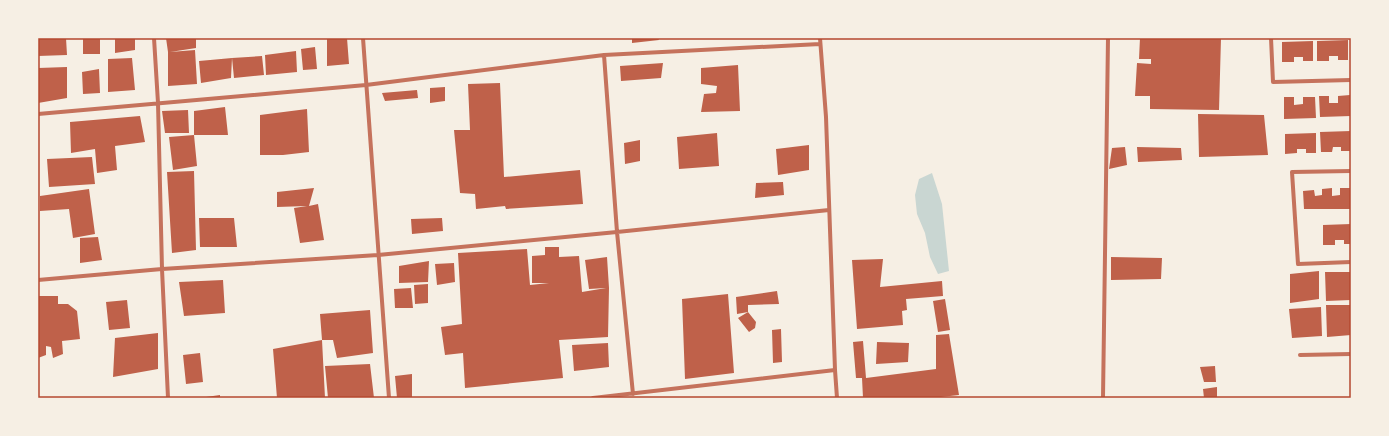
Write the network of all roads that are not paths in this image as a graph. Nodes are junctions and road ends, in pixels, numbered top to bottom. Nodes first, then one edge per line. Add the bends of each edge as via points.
1 (154, 38) edge
2 (363, 38) edge
3 (820, 38) edge
4 (1108, 38) edge
5 (1271, 38) edge
6 (820, 44) junction
7 (604, 55) junction
8 (1351, 80) edge
9 (366, 85) junction
10 (158, 102) junction
11 (38, 114) edge
12 (1351, 171) edge
13 (829, 210) junction
14 (617, 232) junction
15 (378, 255) junction
16 (1351, 262) edge
17 (162, 269) junction
18 (38, 280) edge
19 (1351, 354) edge
20 (1300, 355) dead end
21 (835, 370) junction
22 (632, 394) junction
23 (168, 398) edge
24 (388, 398) edge
25 (593, 398) edge
26 (837, 398) edge
27 (1103, 398) edge

1 - 10 street
2 - 9 street
3 - 6 street
4 - 27 street
5 - 8 street via 1273,82
6 - 7 street
6 - 13 street via 826,117
7 - 9 street
7 - 14 street
9 - 10 street
9 - 15 street
10 - 11 street
10 - 17 street
12 - 16 street via 1292,172 1298,264
13 - 14 street
13 - 21 street
14 - 15 street
14 - 22 street
15 - 17 street
15 - 24 street
17 - 18 street
17 - 23 street
19 - 20 street
21 - 22 street
21 - 26 street
22 - 25 street

